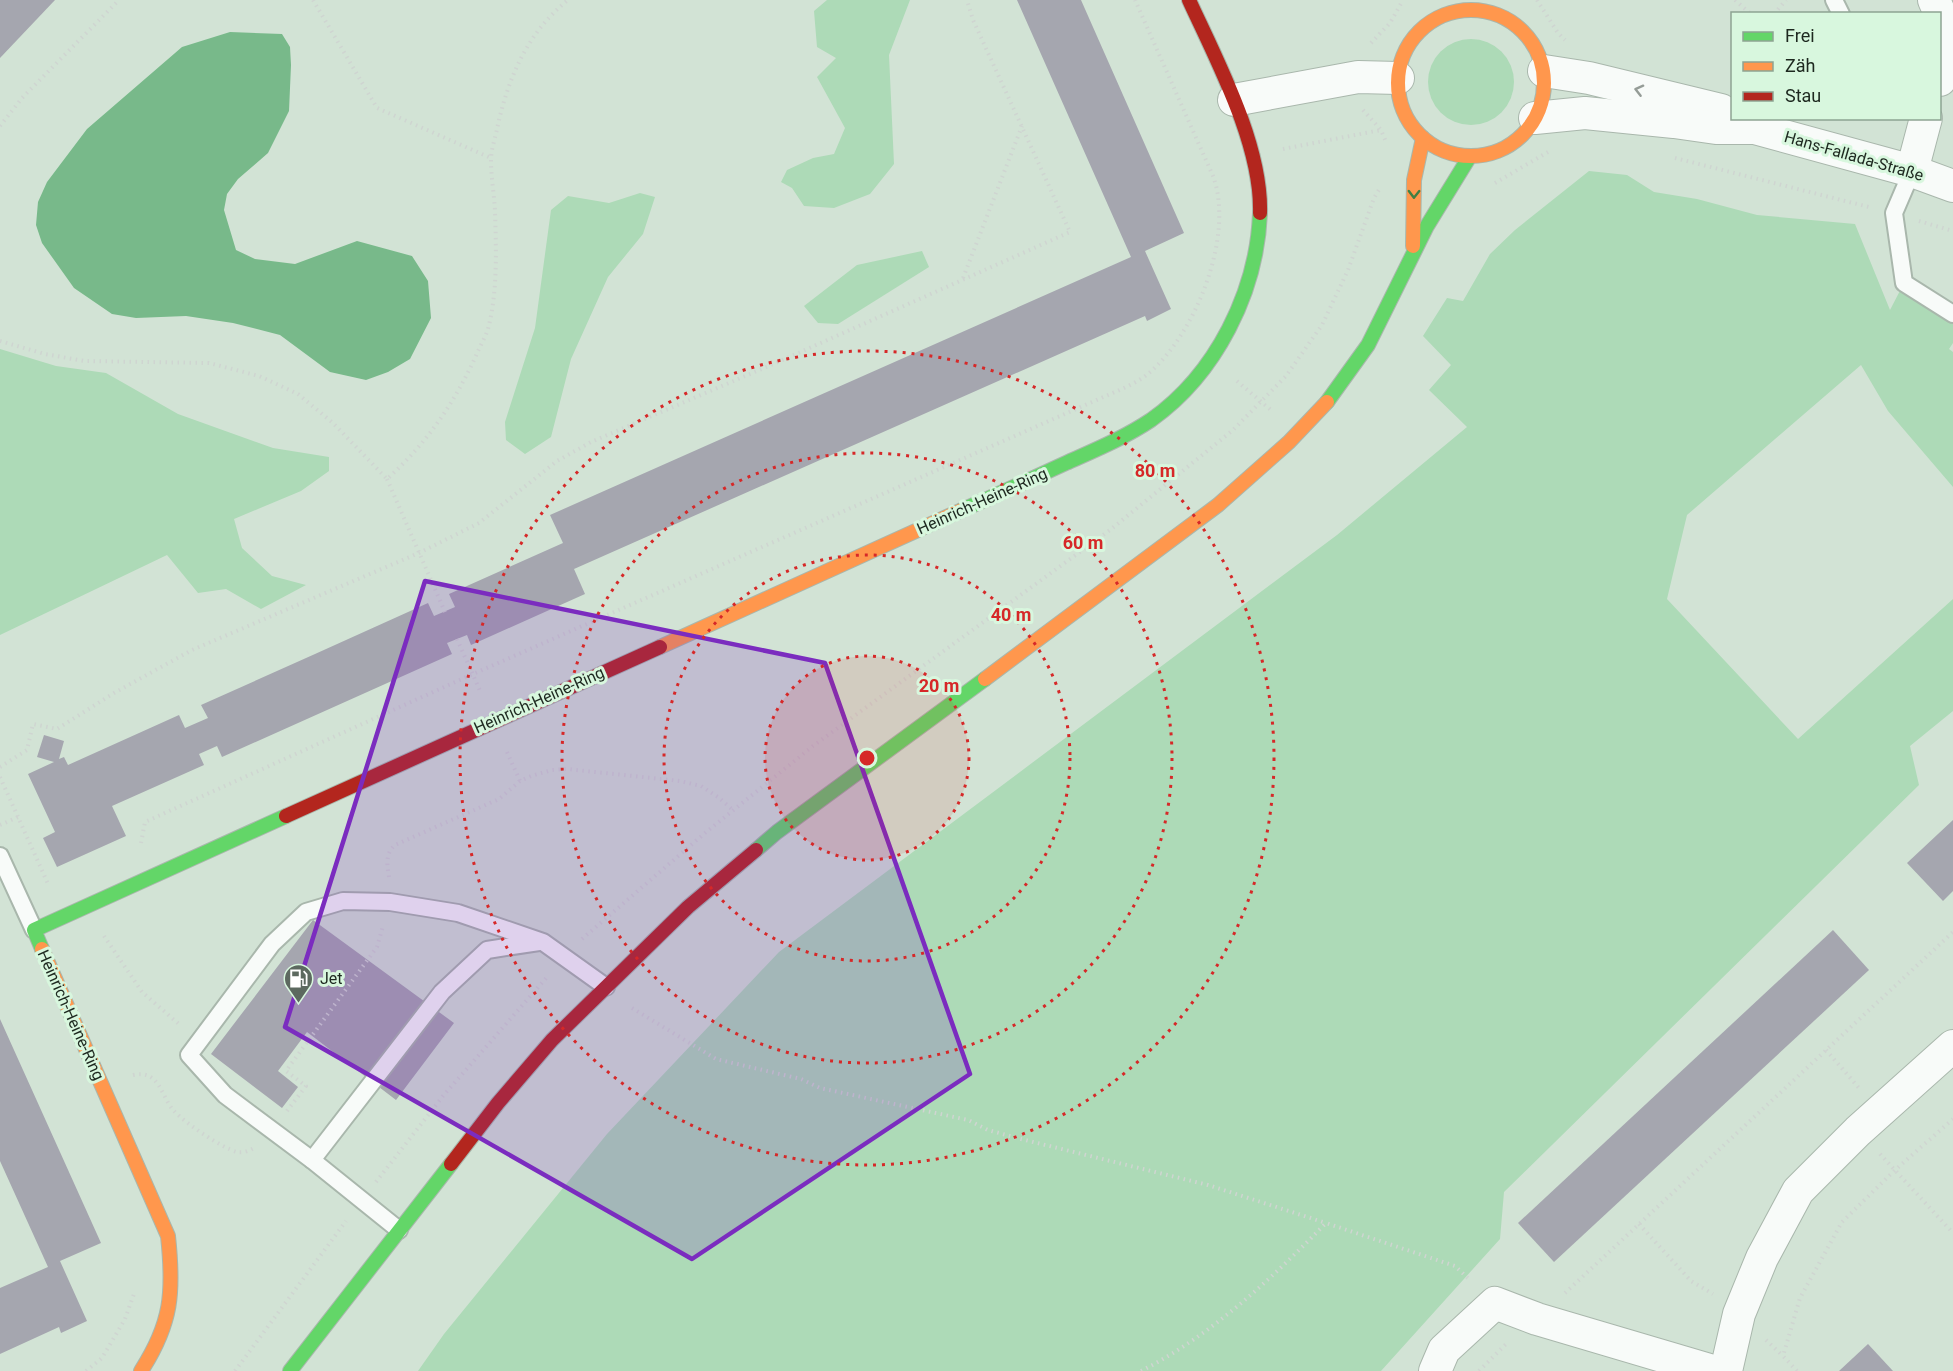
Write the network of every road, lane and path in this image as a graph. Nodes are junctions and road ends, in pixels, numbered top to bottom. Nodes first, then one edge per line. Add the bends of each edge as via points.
1 (119, 0) edge
2 (313, 0) edge
3 (568, 0) edge
4 (967, 0) edge
5 (1135, 0) edge
6 (1189, 0) edge
7 (1496, 0) edge
8 (1537, 0) edge
9 (1735, 0) edge
10 (1786, 0) edge
11 (1430, 9) dead end
12 (1749, 12) edge
13 (1776, 12) edge
14 (1498, 14) junction
15 (1941, 16) edge
16 (1426, 25) junction
17 (1570, 45) dead end
18 (1953, 49) edge
19 (1953, 59) edge
20 (1544, 71) junction
21 (1398, 78) junction
22 (1941, 78) edge
23 (1233, 100) junction
24 (1731, 116) edge
25 (1535, 118) junction
26 (1925, 120) edge
27 (1741, 121) edge
28 (0, 126) edge
29 (1022, 126) junction
30 (1381, 130) dead end
31 (1423, 138) junction
32 (1470, 156) junction
33 (1252, 157) junction
34 (491, 158) junction
35 (1673, 158) dead end
36 (1912, 171) junction
37 (1213, 176) junction
38 (1953, 186) edge
39 (1894, 213) junction
40 (1953, 231) edge
41 (1413, 251) junction
42 (963, 279) junction
43 (1953, 314) edge
44 (0, 341) edge
45 (387, 479) junction
46 (419, 553) junction
47 (445, 612) dead end
48 (458, 639) dead end
49 (473, 674) junction
50 (493, 721) junction
51 (0, 767) edge
52 (0, 777) edge
53 (18, 817) junction
54 (0, 825) edge
55 (138, 847) dead end
56 (0, 856) edge
57 (22, 903) junction
58 (80, 908) junction
59 (34, 930) junction
60 (1953, 932) edge
61 (543, 942) junction
62 (606, 987) junction
63 (631, 1008) dead end
64 (199, 1042) junction
65 (1953, 1046) edge
66 (102, 1087) junction
67 (1953, 1119) edge
68 (272, 1130) junction
69 (1858, 1131) junction
70 (312, 1160) junction
71 (1895, 1170) junction
72 (1326, 1223) junction
73 (399, 1230) junction
74 (1953, 1233) edge
75 (137, 1288) dead end
76 (1495, 1303) junction
77 (1537, 1319) junction
78 (86, 1371) edge
79 (141, 1371) edge
80 (290, 1371) edge
81 (1141, 1371) edge
82 (1436, 1371) edge
83 (1479, 1371) edge
84 (1713, 1371) edge
85 (1726, 1371) edge
86 (1797, 1371) edge

1 - 28 path via 22,98
2 - 34 path via 377,108
3 - 34 path via 526,46 504,99
4 - 29 path
5 - 37 path
6 - 23 main road, Heinrich-Heine-Ring
7 - 14 main road
8 - 17 path
9 - 12 path
10 - 13 path
11 - 16 main road
14 - 16 main road via 1473,9 1448,13
14 - 20 main road via 1529,36
15 - 18 street
16 - 21 main road via 1402,57
19 - 22 street
24 -> 20 street, Hans-Fallada-Straße via 1609,83
20 - 25 main road via 1543,96
21 - 23 street via 1358,76
21 - 31 main road via 1404,111
23 - 33 main road, Heinrich-Heine-Ring
25 - 27 street, Hans-Fallada-Straße via 1585,113 1716,128
25 - 32 main road via 1524,134 1508,146
26 - 36 street
27 - 36 street, Hans-Fallada-Straße
29 - 42 path
29 - 42 path via 1070,231
30 - 33 path
31 - 32 main road via 1453,154
31 -> 41 main road via 1414,180
32 - 41 main road
33 - 37 path
33 - 50 main road, Heinrich-Heine-Ring via 1260,192 1260,230 1245,293 1211,359 1154,418 1120,439
34 - 45 path via 495,261 488,330 454,399 434,429
35 - 39 path
36 - 38 street, Hans-Fallada-Straße
36 - 39 lane
37 - 49 path via 1220,212 1210,270 1179,336 1148,374
39 - 40 path
39 - 43 lane via 1904,283
41 - 62 main road via 1367,346 1328,401 1272,459 1193,525 777,832 687,907
42 - 46 path via 591,442 557,461 479,523
44 - 45 path via 84,361 209,363 260,376 298,394 333,423
45 - 46 path
46 - 47 path
46 - 51 path via 192,650 57,729 33,724 27,750
48 - 49 path
49 - 50 path
49 - 55 path via 145,822
50 - 58 main road, Heinrich-Heine-Ring
52 - 53 path
53 - 54 path
53 - 57 path via 51,890
56 - 57 lane
57 - 59 lane
58 - 59 main road, Heinrich-Heine-Ring
58 - 64 path via 99,928 142,992
59 - 66 main road, Heinrich-Heine-Ring
60 - 77 path
61 - 62 lane
61 - 64 lane via 458,913 390,902 343,901 306,912 272,944
61 - 70 lane via 487,950 479,957 442,992
62 - 73 main road via 552,1040 498,1103
63 - 72 path via 716,1059 801,1078 820,1088 968,1120 988,1130 1208,1185
64 - 68 lane via 189,1055 225,1095
65 - 69 street
66 - 68 path via 136,1074 148,1075 158,1082 174,1111 221,1146 239,1153 257,1146
66 - 79 main road, Heinrich-Heine-Ring via 168,1236 173,1273 170,1311 156,1350
67 - 71 path
68 - 70 lane
69 - 71 path
69 - 85 street via 1798,1191 1762,1258 1739,1314
70 - 73 lane
71 - 74 path
71 - 86 path via 1842,1222 1800,1298 1783,1356
72 - 76 path via 1455,1266
72 - 81 path via 1213,1326
73 - 80 main road
75 - 78 path via 125,1319 102,1358
76 - 77 street
76 - 82 street via 1444,1350
77 - 83 path
77 - 84 street

